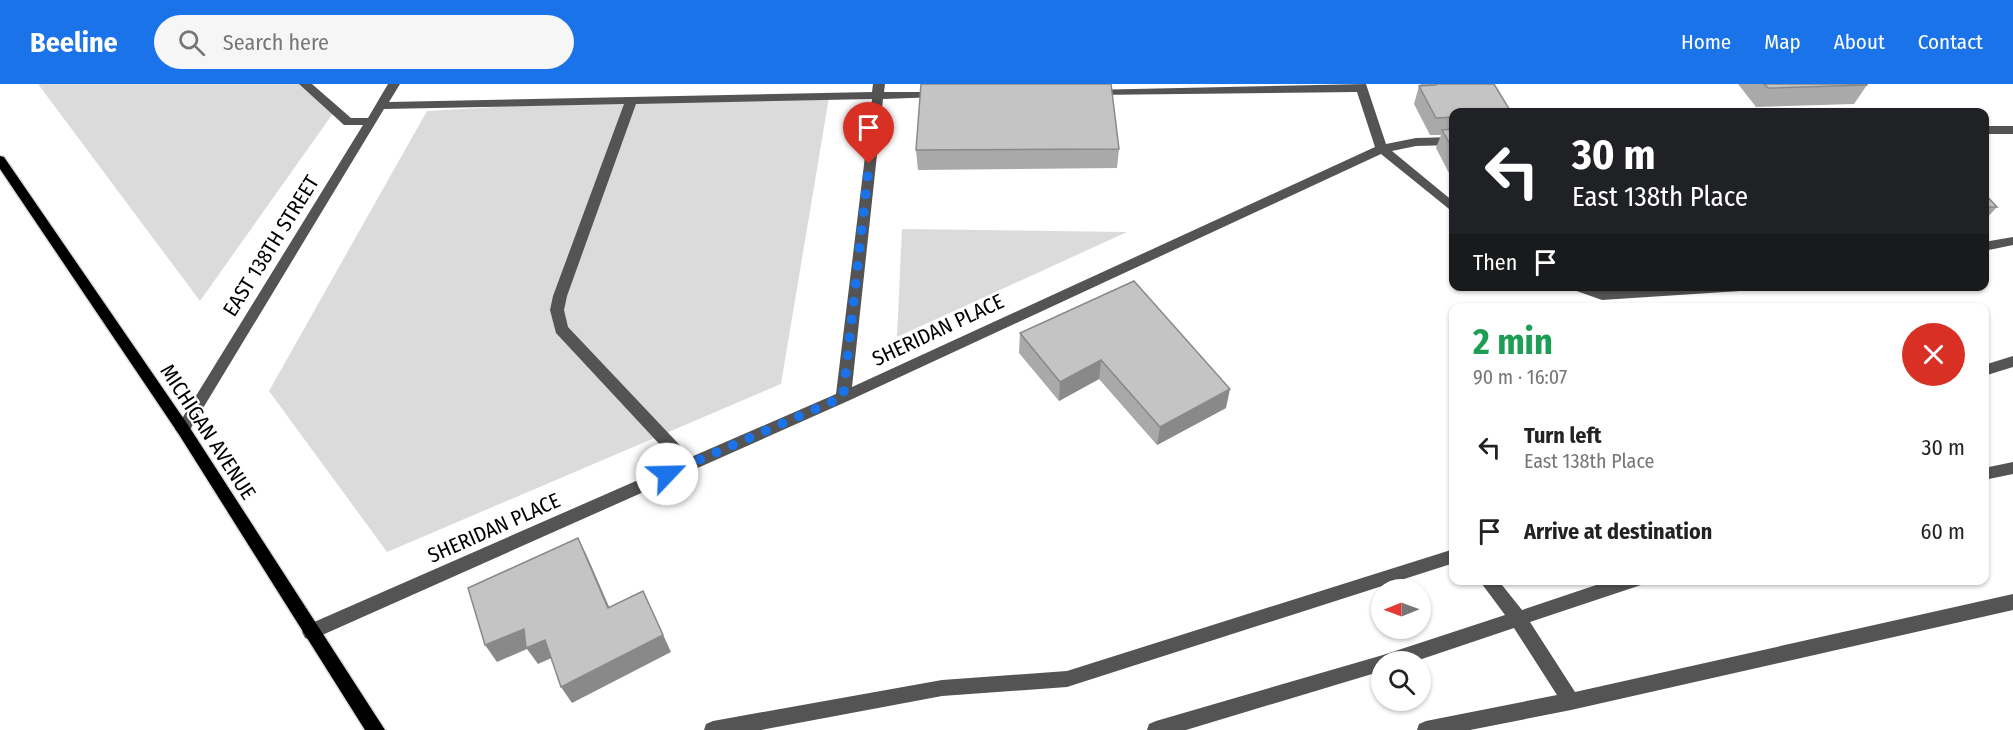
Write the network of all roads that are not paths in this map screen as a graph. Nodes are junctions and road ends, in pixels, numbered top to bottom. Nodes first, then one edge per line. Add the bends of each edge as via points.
1 (304, 84) edge
2 (394, 84) edge
3 (1361, 86) edge
4 (878, 89) edge
5 (1083, 92) edge
6 (954, 94) edge
7 (632, 99) junction
8 (381, 106) junction
9 (372, 121) junction
10 (1989, 130) edge
11 (2013, 130) edge
12 (1449, 141) edge
13 (1382, 149) junction
14 (0, 160) edge
15 (1449, 205) edge
16 (2013, 241) edge
17 (1989, 246) edge
18 (1590, 291) edge
19 (1663, 291) edge
20 (2013, 361) edge
21 (1989, 369) edge
22 (843, 397) junction
23 (183, 429) junction
24 (688, 465) junction
25 (2013, 468) edge
26 (1989, 473) edge
27 (1449, 558) edge
28 (1491, 585) edge
29 (1620, 585) edge
30 (2013, 602) edge
31 (1518, 618) junction
32 (311, 632) junction
33 (1420, 651) edge
34 (1371, 666) edge
35 (1571, 701) junction
36 (376, 730) edge
37 (713, 730) edge
38 (1156, 730) edge
39 (1426, 730) edge

1 - 9 street via 348,122
2 - 8 street, EAST 138TH STREET
3 - 5 street
3 - 13 street
4 - 6 street
4 - 7 street
4 - 22 street
7 - 8 street
7 - 24 street via 560,296 557,319 561,329
8 - 9 street, EAST 138TH STREET
9 - 23 street, EAST 138TH STREET
10 - 11 street
12 - 13 street, SHERIDAN PLACE
13 - 15 street
13 - 22 street, SHERIDAN PLACE
14 - 23 main road, MICHIGAN AVENUE
16 - 17 street
18 - 19 street via 1602,295
20 - 21 street
22 - 24 street, SHERIDAN PLACE
23 - 32 main road, MICHIGAN AVENUE
24 - 32 street, SHERIDAN PLACE
25 - 26 street
27 - 37 street via 1067,679 942,688
28 - 31 street
29 - 31 street
30 - 35 street
31 - 33 street
31 - 35 street
32 - 36 main road, MICHIGAN AVENUE
34 - 38 street
35 - 39 street

